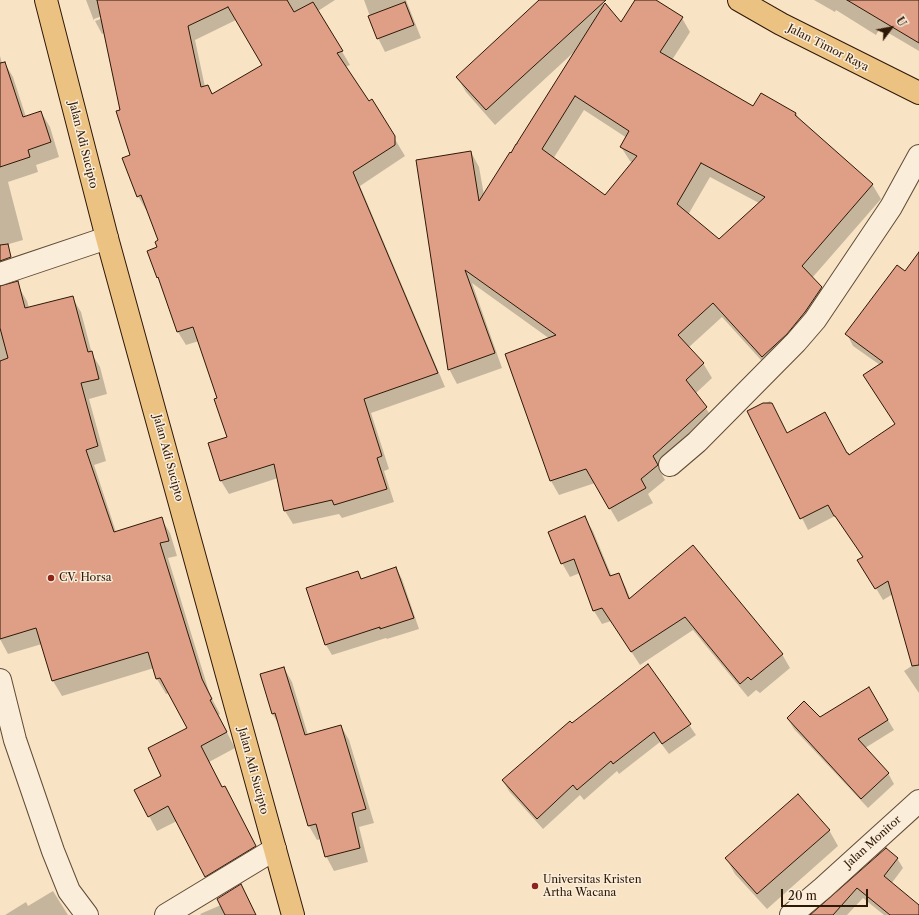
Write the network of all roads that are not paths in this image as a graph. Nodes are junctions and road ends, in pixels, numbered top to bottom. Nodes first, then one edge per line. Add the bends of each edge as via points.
1 (46, 0) edge
2 (739, 0) edge
3 (919, 93) edge
4 (919, 156) edge
5 (107, 238) junction
6 (0, 274) edge
7 (670, 465) dead end
8 (0, 680) edge
9 (7, 742) edge
10 (919, 801) edge
11 (275, 849) junction
12 (87, 915) edge
13 (166, 915) edge
14 (293, 915) edge
15 (791, 915) edge

1 - 5 main road, Jalan Adi Sucipto
2 - 3 main road, Jalan Timor Raya via 781,24
4 - 7 street via 892,207 815,320 697,442
5 - 6 street
5 - 11 main road, Jalan Adi Sucipto
8 - 9 street
9 - 12 street via 69,892
10 - 15 street, Jalan Monitor
11 - 13 street
11 - 14 main road, Jalan Adi Sucipto

